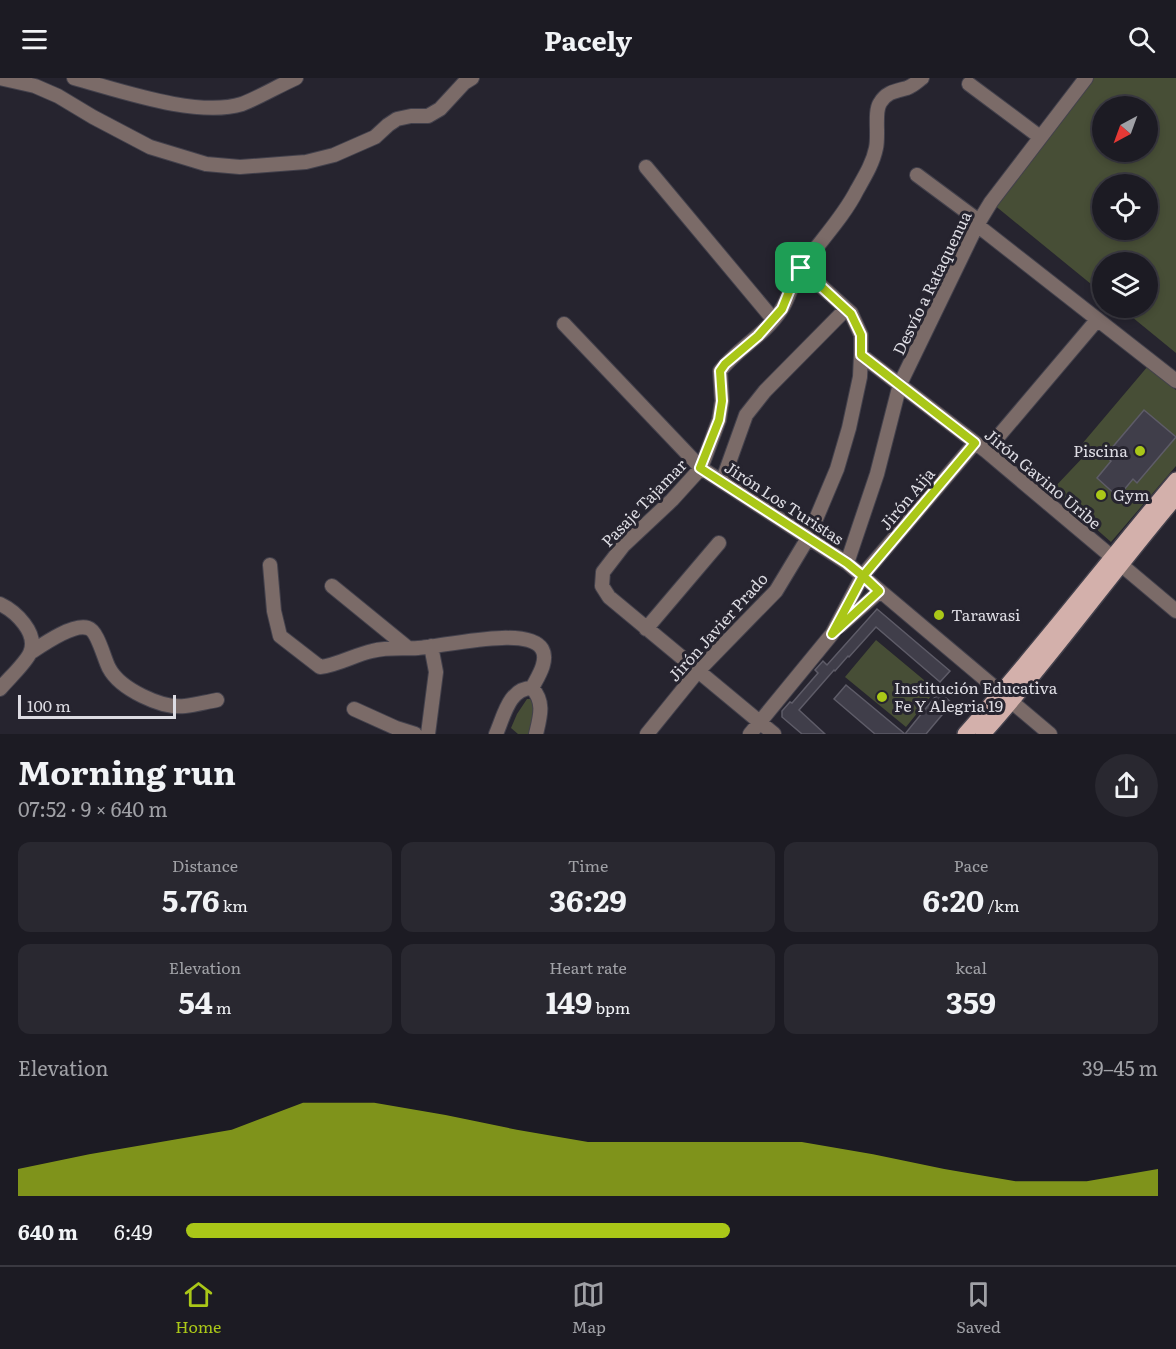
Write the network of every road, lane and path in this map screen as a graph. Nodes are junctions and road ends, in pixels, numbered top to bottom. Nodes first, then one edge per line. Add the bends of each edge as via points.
1 (0, 78) edge
2 (74, 78) edge
3 (296, 78) edge
4 (472, 78) edge
5 (922, 78) edge
6 (1082, 80) edge
7 (893, 84) edge
8 (969, 84) dead end
9 (1040, 137) junction
10 (646, 167) dead end
11 (917, 175) dead end
12 (978, 223) junction
13 (801, 268) junction
14 (846, 309) junction
15 (773, 319) junction
16 (1097, 320) junction
17 (564, 324) dead end
18 (861, 355) junction
19 (1176, 381) edge
20 (900, 384) junction
21 (981, 447) junction
22 (700, 468) junction
23 (1176, 480) edge
24 (722, 482) junction
25 (1176, 497) edge
26 (808, 538) junction
27 (719, 543) dead end
28 (1115, 561) junction
29 (847, 563) junction
30 (270, 565) dead end
31 (863, 576) junction
32 (332, 586) dead end
33 (879, 591) junction
34 (0, 604) edge
35 (1176, 611) edge
36 (646, 629) junction
37 (832, 634) junction
38 (431, 646) junction
39 (408, 648) junction
40 (30, 653) junction
41 (698, 671) junction
42 (0, 689) edge
43 (536, 691) junction
44 (1006, 698) junction
45 (217, 700) dead end
46 (354, 710) dead end
47 (759, 722) junction
48 (498, 733) edge
49 (415, 734) edge
50 (428, 734) edge
51 (536, 734) edge
52 (646, 734) edge
53 (750, 734) edge
54 (774, 734) edge
55 (965, 734) edge
56 (983, 734) edge
57 (1050, 734) edge

1 - 4 street via 58,96 150,147 206,164 240,167 306,162 334,155 375,137 398,119 428,116
2 - 3 street via 209,108 241,104
5 - 7 street, Pasaje Tajamar via 910,87
6 - 9 street, Desvío a Rataquenua
7 - 13 street, Pasaje Tajamar via 876,114 876,150 870,166 852,200
8 - 9 street
9 - 12 street, Desvío a Rataquenua
10 - 15 street
11 - 12 street
12 - 16 street
12 - 20 street, Desvío a Rataquenua
13 - 14 street
13 - 15 street, Pasaje Tajamar via 782,309
14 - 18 street via 861,335
14 - 24 street via 746,415
15 - 22 street, Pasaje Tajamar via 720,371 719,420
16 - 19 street
16 - 21 street, Jirón Aija
17 - 22 street, Jirón Los Turistas
18 - 20 street, Jirón Gavino Uribe
18 - 26 street, Jirón Javier Prado via 849,428 837,469
20 - 21 street, Jirón Gavino Uribe
20 - 29 street, Desvío a Rataquenua via 877,474
21 - 28 street, Jirón Gavino Uribe
21 - 31 street, Jirón Aija
22 - 24 street, Jirón Los Turistas
22 - 36 street, Pasaje Tajamar via 623,546 603,572 603,586 609,597
23 - 28 main road
24 - 26 street, Jirón Los Turistas
25 - 28 main road
26 - 29 street, Jirón Los Turistas
26 - 41 street, Jirón Javier Prado via 776,591
27 - 36 street
28 - 35 street, Jirón Gavino Uribe
28 - 44 main road
29 - 31 street, Jirón Los Turistas
30 - 39 street via 280,636 320,667 391,647
31 - 33 street, Jirón Los Turistas
31 - 37 street, Jirón Aija
32 - 39 street
33 - 37 street
33 - 44 street, Jirón Los Turistas
34 - 40 street via 26,625
36 - 41 street
37 - 47 street
38 - 39 street
38 - 43 street via 501,637 534,643 544,654
38 - 50 street via 436,672
40 - 42 street
40 - 45 street via 73,630 88,628 94,632 114,676 136,692 173,706
41 - 47 street
41 - 52 street, Jirón Javier Prado
43 - 48 street via 524,688 516,693
43 - 51 street via 541,714
44 - 55 main road
44 - 56 main road
44 - 57 street, Jirón Los Turistas
46 - 49 street
47 - 53 street
47 - 54 street

